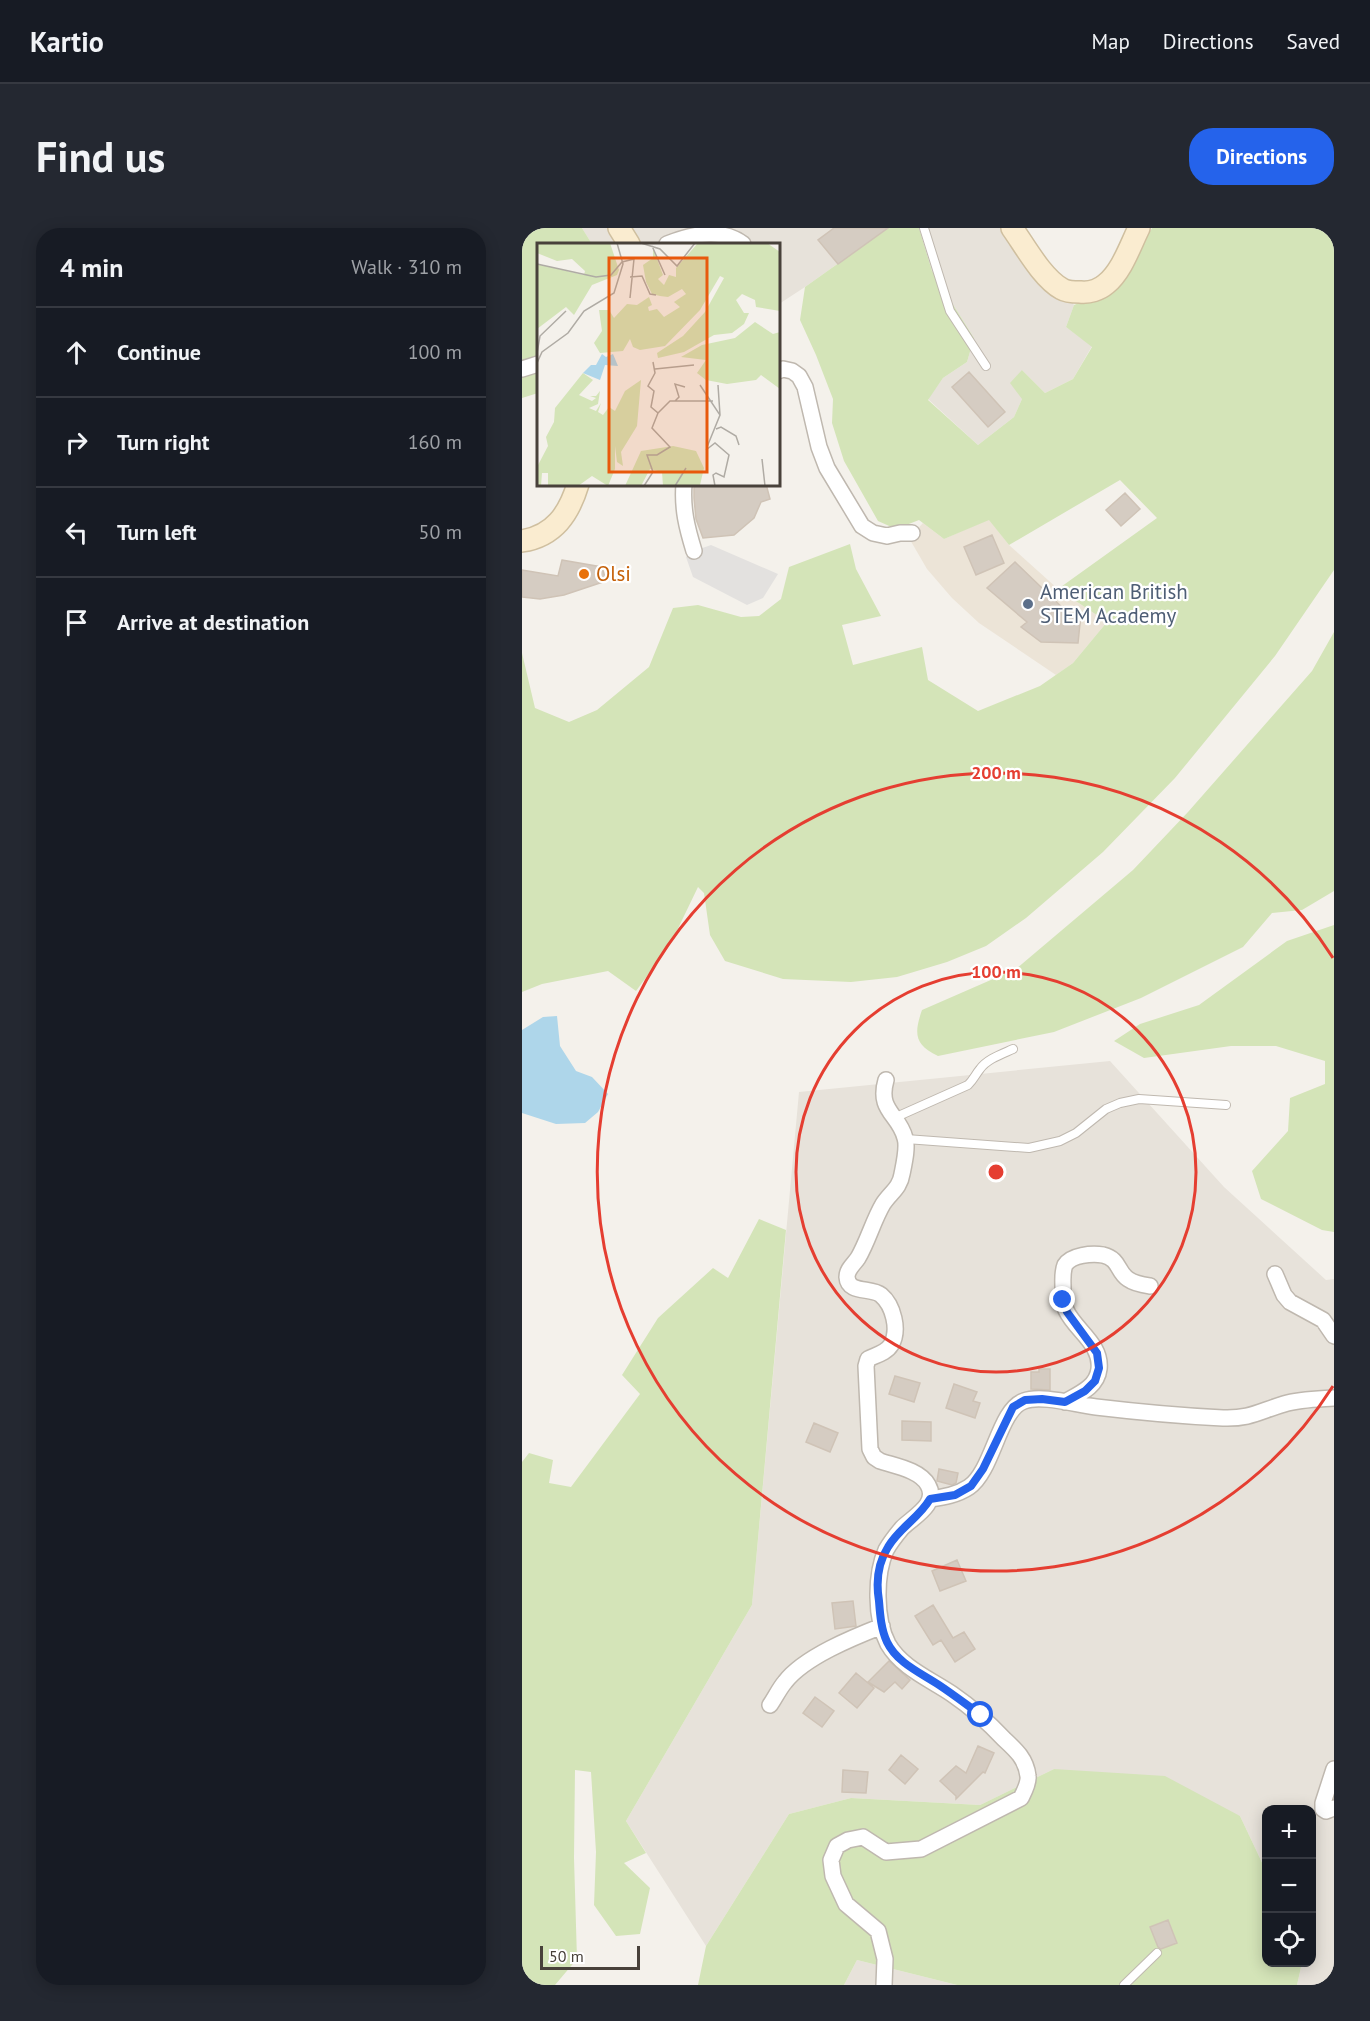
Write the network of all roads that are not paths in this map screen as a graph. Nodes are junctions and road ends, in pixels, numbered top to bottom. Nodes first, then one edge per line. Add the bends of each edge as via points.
1 (617, 228) edge
2 (924, 228) edge
3 (1012, 228) edge
4 (1140, 228) edge
5 (614, 243) edge
6 (628, 243) edge
7 (670, 243) edge
8 (742, 243) edge
9 (537, 364) edge
10 (986, 366) dead end
11 (522, 369) edge
12 (780, 370) edge
13 (577, 486) edge
14 (684, 486) edge
15 (912, 533) dead end
16 (522, 541) edge
17 (694, 551) dead end
18 (1013, 1049) dead end
19 (886, 1080) dead end
20 (1226, 1105) dead end
21 (894, 1118) junction
22 (906, 1139) junction
23 (1275, 1274) dead end
24 (1150, 1286) dead end
25 (1334, 1336) edge
26 (1334, 1398) edge
27 (1065, 1402) junction
28 (930, 1499) junction
29 (882, 1626) junction
30 (770, 1706) dead end
31 (1334, 1769) edge
32 (1328, 1805) edge
33 (1157, 1953) dead end
34 (884, 1985) edge
35 (1124, 1985) edge

1 - 5 street
1 - 6 main road
2 - 10 lane via 950,311
3 - 4 main road via 1054,284 1064,290 1086,292 1107,284
7 - 8 street via 709,228 727,231
9 - 11 street
12 - 15 street via 792,371 806,387 826,468 862,526 887,536
13 - 16 main road via 556,526 540,537
14 - 17 street via 684,519
18 - 21 lane via 980,1069 968,1085
19 - 21 street via 885,1103
20 - 22 lane via 1139,1099 1120,1103 1060,1141 1029,1148
21 - 22 street
22 - 28 street via 899,1185 882,1205 847,1278 855,1288 879,1293 894,1316 891,1345 868,1359 866,1366 870,1449 880,1461 921,1477 930,1486
23 - 25 street via 1290,1302 1323,1320
24 - 27 street via 1127,1278 1115,1260 1103,1255 1074,1258 1066,1263 1063,1300 1067,1312 1097,1353 1099,1368 1095,1381 1085,1391
26 - 27 street via 1285,1404 1253,1416 1226,1418
27 - 28 street via 1025,1400 1013,1407 971,1486 955,1495
28 - 29 street via 887,1548 878,1573
29 - 30 street via 843,1641 808,1662 786,1680
29 - 34 street via 894,1653 981,1715 1022,1757 1029,1778 1021,1798 921,1849 886,1852 863,1837 837,1846 831,1860 833,1876 846,1904 878,1931 885,1959
31 - 32 street
33 - 35 lane

